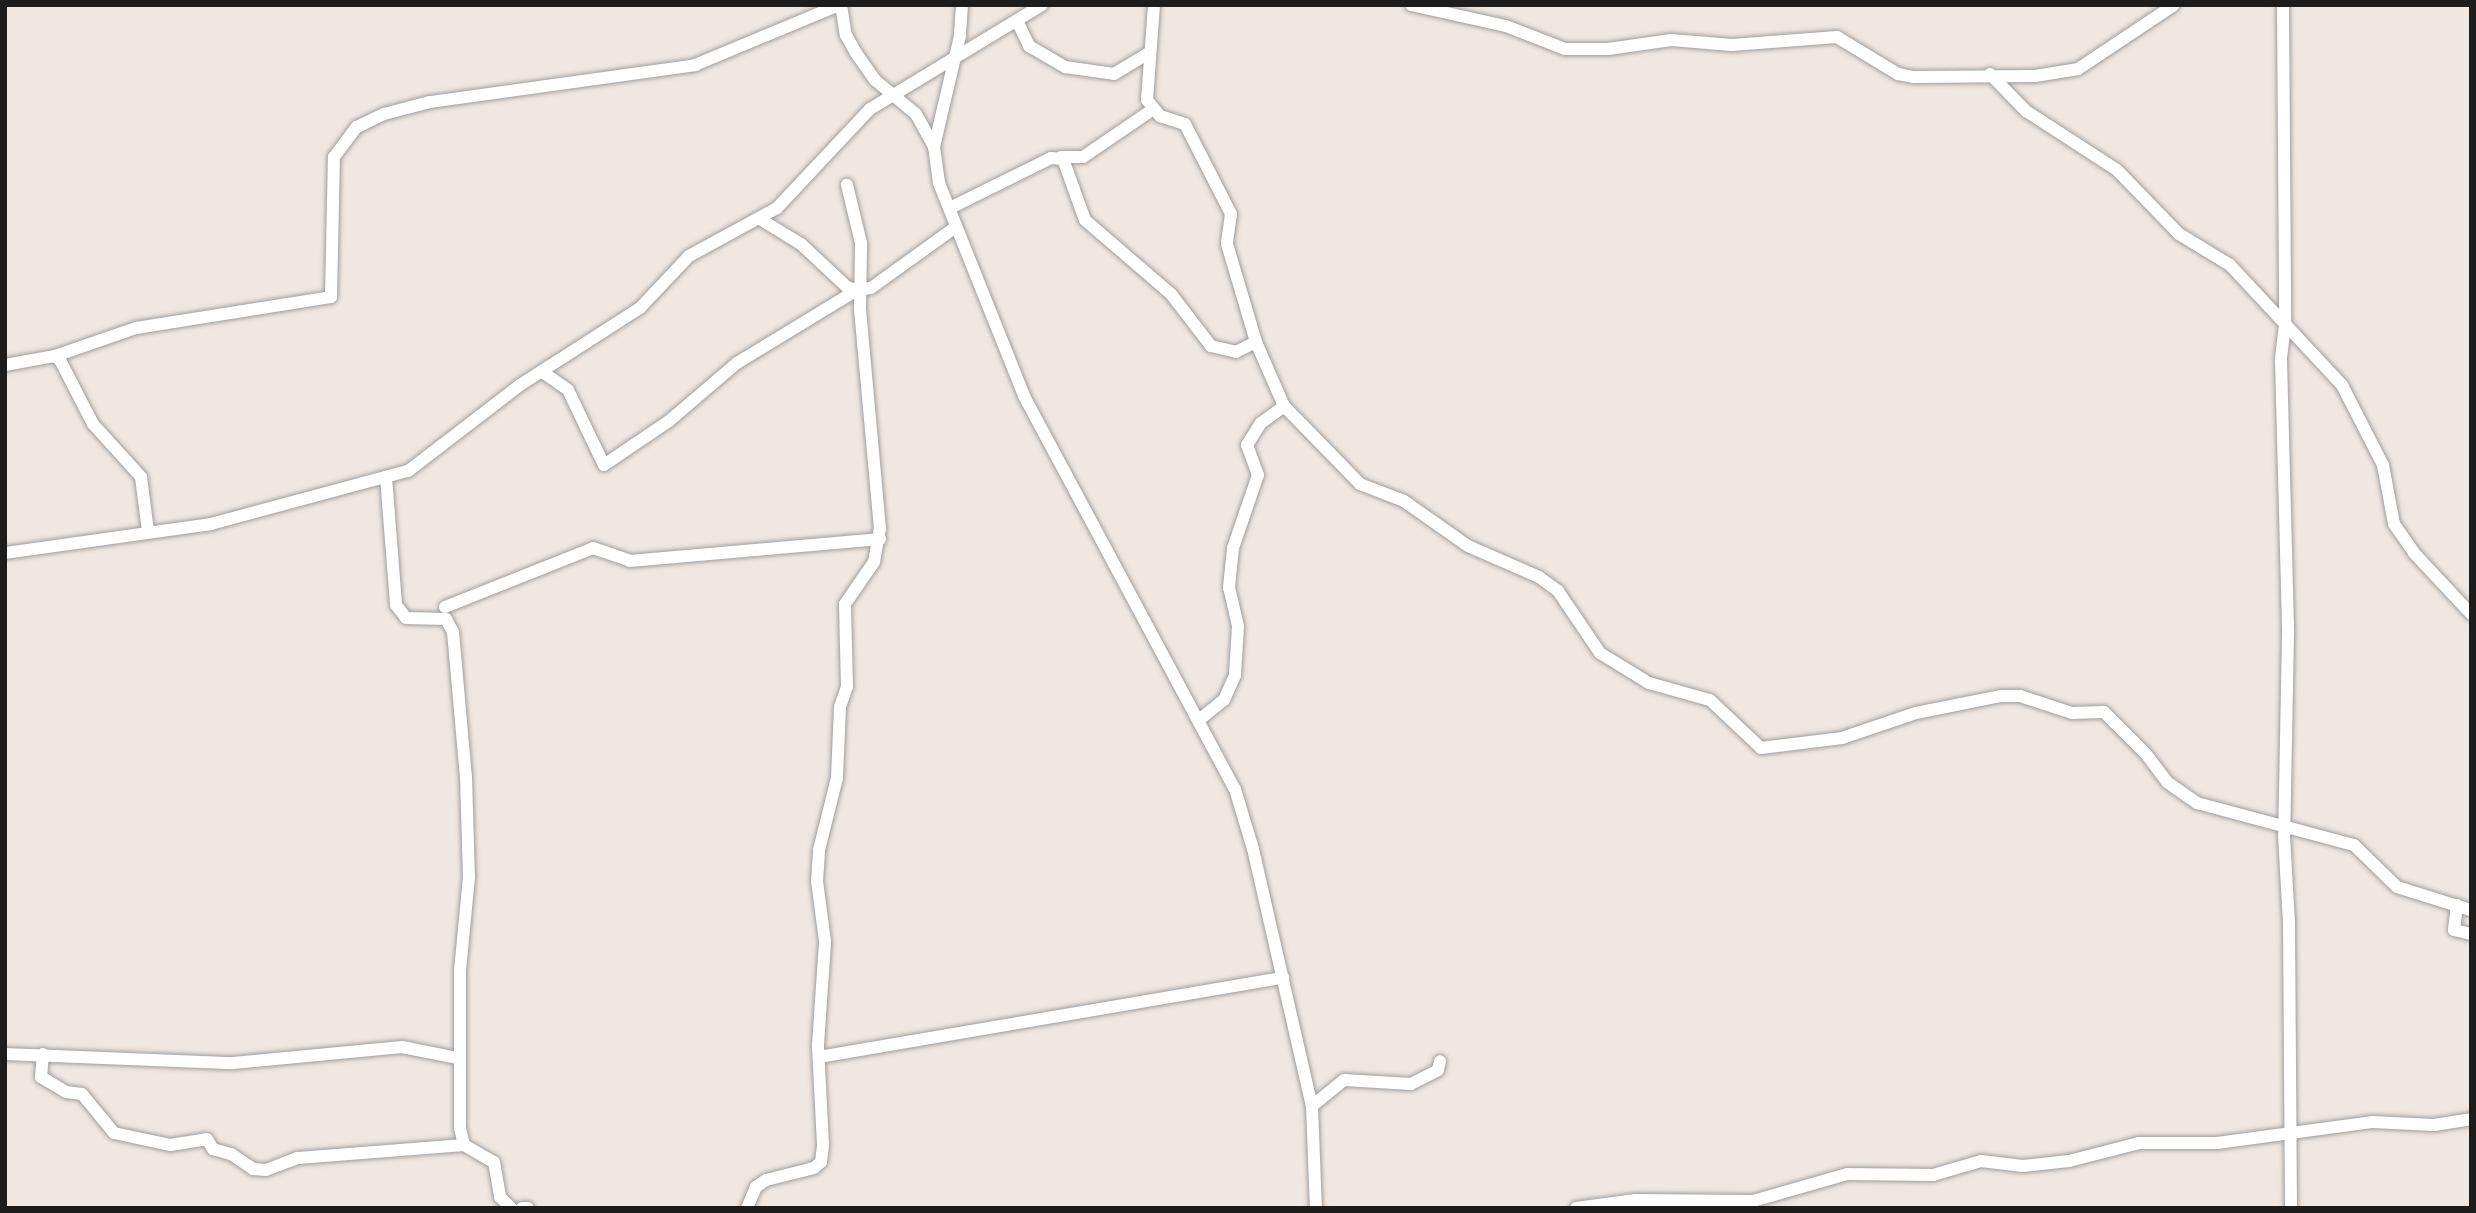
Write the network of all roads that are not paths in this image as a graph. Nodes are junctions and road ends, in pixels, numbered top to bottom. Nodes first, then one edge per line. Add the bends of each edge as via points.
1 (840, 5) edge
2 (962, 5) edge
3 (1042, 5) edge
4 (1154, 5) edge
5 (1411, 5) edge
6 (2174, 5) edge
7 (2283, 5) edge
8 (1017, 21) junction
9 (1147, 54) junction
10 (954, 62) junction
11 (1990, 74) junction
12 (892, 94) junction
13 (1152, 110) junction
14 (934, 147) junction
15 (1057, 158) junction
16 (847, 185) dead end
17 (950, 208) junction
18 (760, 219) junction
19 (956, 227) junction
20 (860, 290) junction
21 (2285, 325) junction
22 (1256, 342) junction
23 (55, 356) junction
24 (5, 365) edge
25 (544, 373) junction
26 (1284, 407) junction
27 (386, 477) junction
28 (148, 532) junction
29 (880, 539) junction
30 (5, 553) edge
31 (445, 607) dead end
32 (2471, 614) edge
33 (1199, 720) junction
34 (2284, 829) junction
35 (2457, 905) junction
36 (2471, 910) edge
37 (2471, 934) edge
38 (1283, 978) junction
39 (5, 1054) edge
40 (43, 1054) junction
41 (819, 1057) junction
42 (457, 1058) junction
43 (1440, 1062) dead end
44 (1312, 1106) junction
45 (2471, 1119) edge
46 (2291, 1130) junction
47 (464, 1145) junction
48 (511, 1208) edge
49 (522, 1208) edge
50 (528, 1208) edge
51 (747, 1208) edge
52 (1316, 1208) edge
53 (1576, 1208) edge
54 (2291, 1208) edge

1 - 12 street via 846,35 856,53 875,80
1 - 23 street via 695,65 430,102 384,114 357,127 334,157 331,297 135,328
2 - 10 street
3 - 8 street
4 - 9 street
5 - 11 street via 1507,26 1565,49 1671,40 1732,45 1824,35 1837,37 1898,74 1914,78
6 - 11 street via 2078,69 2035,76
7 - 21 street
8 - 9 street via 1029,46 1065,67 1114,74
8 - 10 street
9 - 13 street via 1146,89
10 - 12 street
10 - 14 street
11 - 21 street via 2026,111 2117,170 2179,234 2230,265
12 - 14 street via 916,114
12 - 18 street via 852,124 794,192
13 - 15 street via 1083,158
13 - 22 street via 1185,124 1231,214 1227,244
14 - 17 street via 939,183
15 - 17 street
15 - 22 street via 1067,164 1085,220 1171,294 1211,346 1236,352
16 - 20 street via 861,243
17 - 19 street
18 - 20 street via 801,244 847,287
18 - 25 street via 690,256 640,308
19 - 20 street
19 - 33 street via 1024,396
20 - 25 street via 737,363 669,421 604,465 568,390
20 - 29 street
21 - 32 street via 2342,385 2365,422 2389,481 2394,524 2414,553
21 - 34 street via 2281,360 2288,635
22 - 26 street
23 - 24 street
23 - 28 street via 93,424 141,477
25 - 27 street via 520,385 408,471
26 - 33 street via 1261,423 1247,445 1258,475 1233,548 1229,588 1238,626 1235,675 1224,700
26 - 34 street via 1360,484 1404,501 1468,546 1539,577 1567,601 1584,636 1600,653 1649,683 1710,700 1761,748 1830,740 1935,708 2020,696 2072,713 2104,712 2146,754 2166,782 2197,803
27 - 28 street via 211,524
27 - 42 street via 396,605 406,618 446,618 453,632 466,777 469,877
28 - 30 street
29 - 31 street via 630,561 593,548
29 - 41 street via 874,562 845,604 847,687 840,707 837,778 819,850 817,881 825,941
33 - 38 street via 1244,816
34 - 35 street via 2354,845 2397,887
34 - 46 street
35 - 36 street
35 - 37 street via 2454,930
38 - 41 street
38 - 44 street
39 - 40 street
40 - 42 street via 233,1063 402,1047
40 - 47 street via 41,1077 85,1097 114,1133 170,1144 207,1139 213,1149 225,1151 253,1170 298,1158
41 - 51 street via 821,1162 814,1168 766,1180 756,1187
42 - 47 street
43 - 44 street via 1438,1070 1411,1084 1344,1080
44 - 52 street
45 - 46 street via 2452,1124 2372,1122
46 - 53 street via 2217,1143 2139,1143 2043,1164 1981,1161 1933,1175 1847,1174 1753,1201 1635,1200
46 - 54 street
47 - 48 street via 494,1162 500,1197
49 - 50 street

